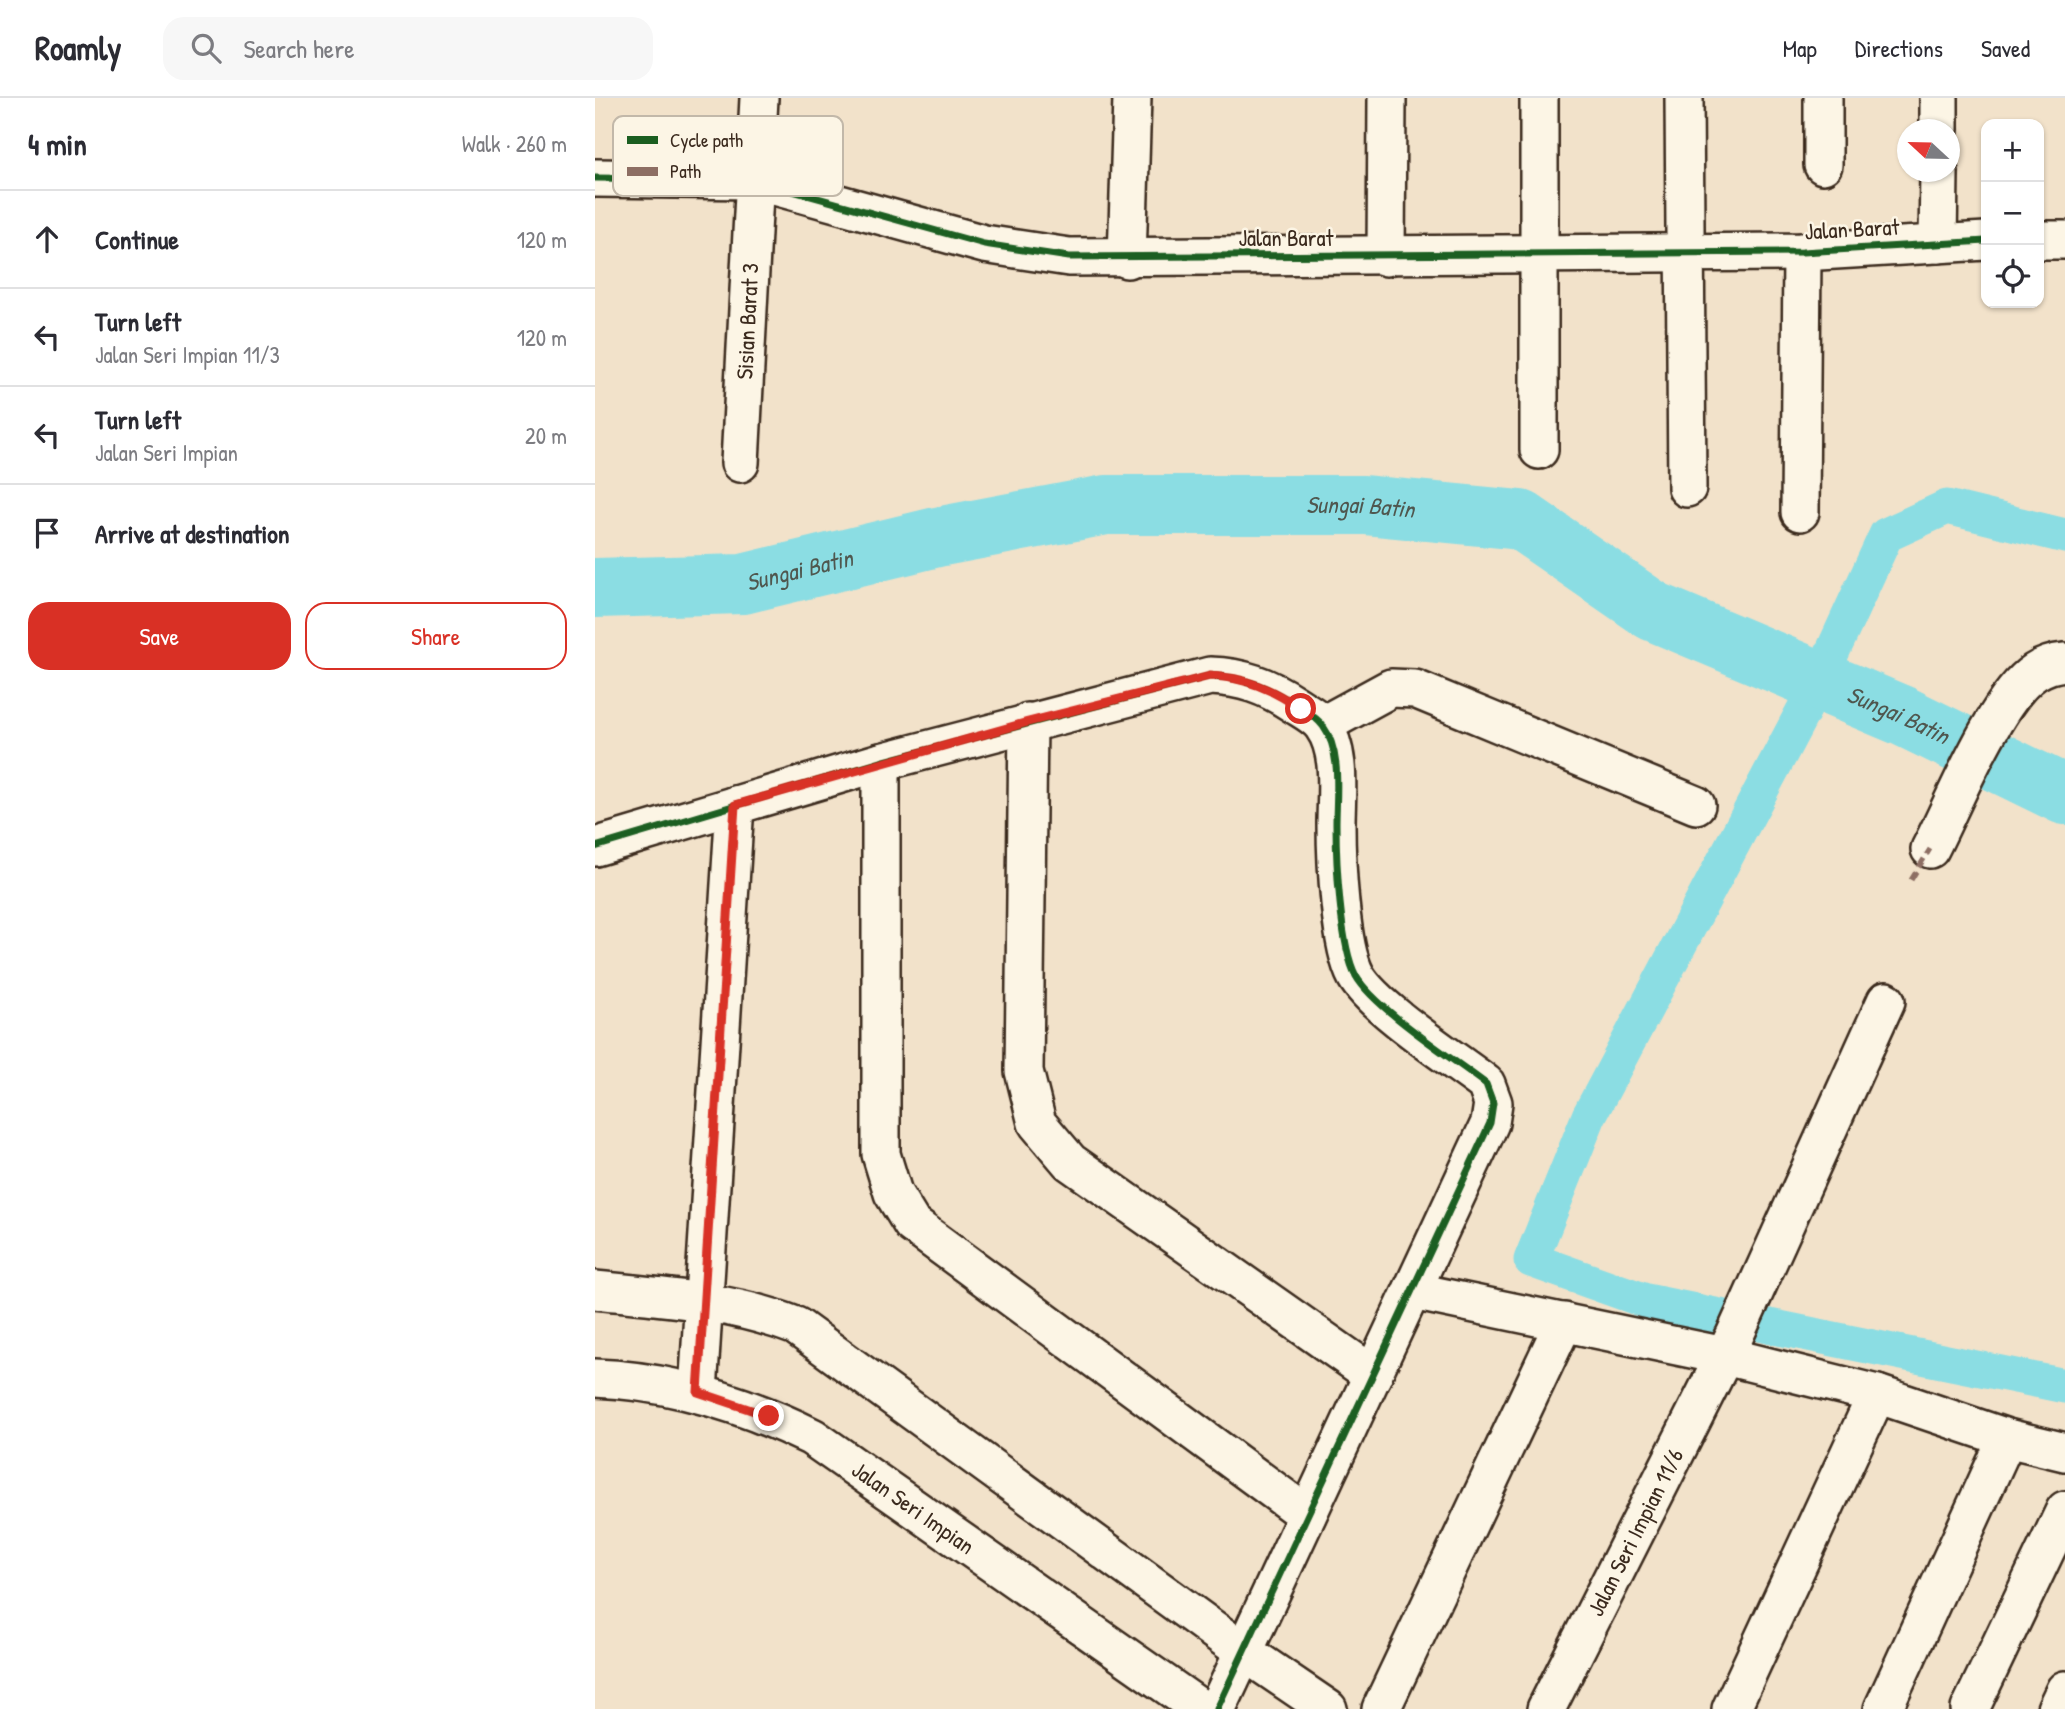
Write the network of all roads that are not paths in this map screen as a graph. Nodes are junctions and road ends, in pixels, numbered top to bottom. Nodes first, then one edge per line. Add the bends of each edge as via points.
1 (759, 98) edge
2 (1132, 98) edge
3 (1387, 98) edge
4 (1539, 98) edge
5 (1684, 98) edge
6 (1823, 98) edge
7 (1939, 98) edge
8 (758, 116) edge
9 (1939, 119) edge
10 (1823, 165) dead end
11 (595, 178) edge
12 (613, 178) edge
13 (1939, 182) edge
14 (752, 196) edge
15 (811, 196) edge
16 (2065, 220) edge
17 (2044, 240) edge
18 (2065, 240) edge
19 (1981, 241) edge
20 (1938, 244) junction
21 (1802, 252) junction
22 (1685, 253) junction
23 (1539, 255) junction
24 (1385, 257) junction
25 (1127, 259) junction
26 (1539, 450) dead end
27 (740, 463) dead end
28 (1686, 488) dead end
29 (1800, 512) dead end
30 (2065, 662) edge
31 (1028, 722) junction
32 (1323, 725) junction
33 (881, 762) junction
34 (735, 805) junction
35 (1696, 805) dead end
36 (595, 847) edge
37 (1930, 849) dead end
38 (1886, 1001) dead end
39 (595, 1290) edge
40 (1412, 1291) junction
41 (705, 1300) junction
42 (1564, 1322) junction
43 (1730, 1345) junction
44 (1373, 1375) junction
45 (595, 1378) edge
46 (698, 1392) junction
47 (1877, 1394) junction
48 (2007, 1438) junction
49 (2065, 1452) edge
50 (2065, 1510) edge
51 (1307, 1515) junction
52 (1244, 1652) junction
53 (2065, 1690) edge
54 (1201, 1709) edge
55 (1217, 1709) edge
56 (1328, 1709) edge
57 (1381, 1709) edge
58 (1546, 1709) edge
59 (1731, 1709) edge
60 (1883, 1709) edge
61 (1970, 1709) edge
62 (2056, 1709) edge

1 - 8 street, Sisian Barat 3
2 - 25 street
3 - 24 street
4 - 23 street
5 - 22 street
6 - 10 street
7 - 9 street
11 - 12 street, Jalan Barat
13 - 20 street
14 - 27 street, Sisian Barat 3
15 - 25 street, Jalan Barat via 984,244 1069,257
16 - 18 street
17 - 18 street
19 - 20 street, Jalan Barat
20 - 21 street, Jalan Barat
21 - 22 street, Jalan Barat
21 - 29 street
22 - 23 street, Jalan Barat
22 - 28 street
23 - 24 street, Jalan Barat
23 - 26 street
24 - 25 street, Jalan Barat
30 - 37 street via 2033,673 2012,695
31 - 32 street via 1210,676 1256,683
31 - 33 street
31 - 44 street via 1024,1071 1037,1123 1070,1162
32 - 35 street via 1391,688 1415,689
32 - 40 street via 1336,771 1346,947 1356,977 1378,1002 1486,1084 1493,1104 1490,1123
33 - 34 street
33 - 51 street via 881,1154 893,1193 912,1224
34 - 36 street
34 - 41 street
38 - 43 street, Jalan Seri Impian 11/6
39 - 41 street
40 - 42 street
40 - 44 street
41 - 46 street
41 - 52 street via 768,1315 821,1342
42 - 43 street
42 - 57 street
43 - 47 street
43 - 58 street, Jalan Seri Impian 11/6
44 - 51 street
45 - 46 street, Jalan Seri Impian
46 - 54 street, Jalan Seri Impian via 769,1416 812,1437
47 - 48 street
47 - 59 street
48 - 49 street
48 - 60 street
50 - 61 street
51 - 52 street
52 - 55 street
52 - 56 street
53 - 62 street

